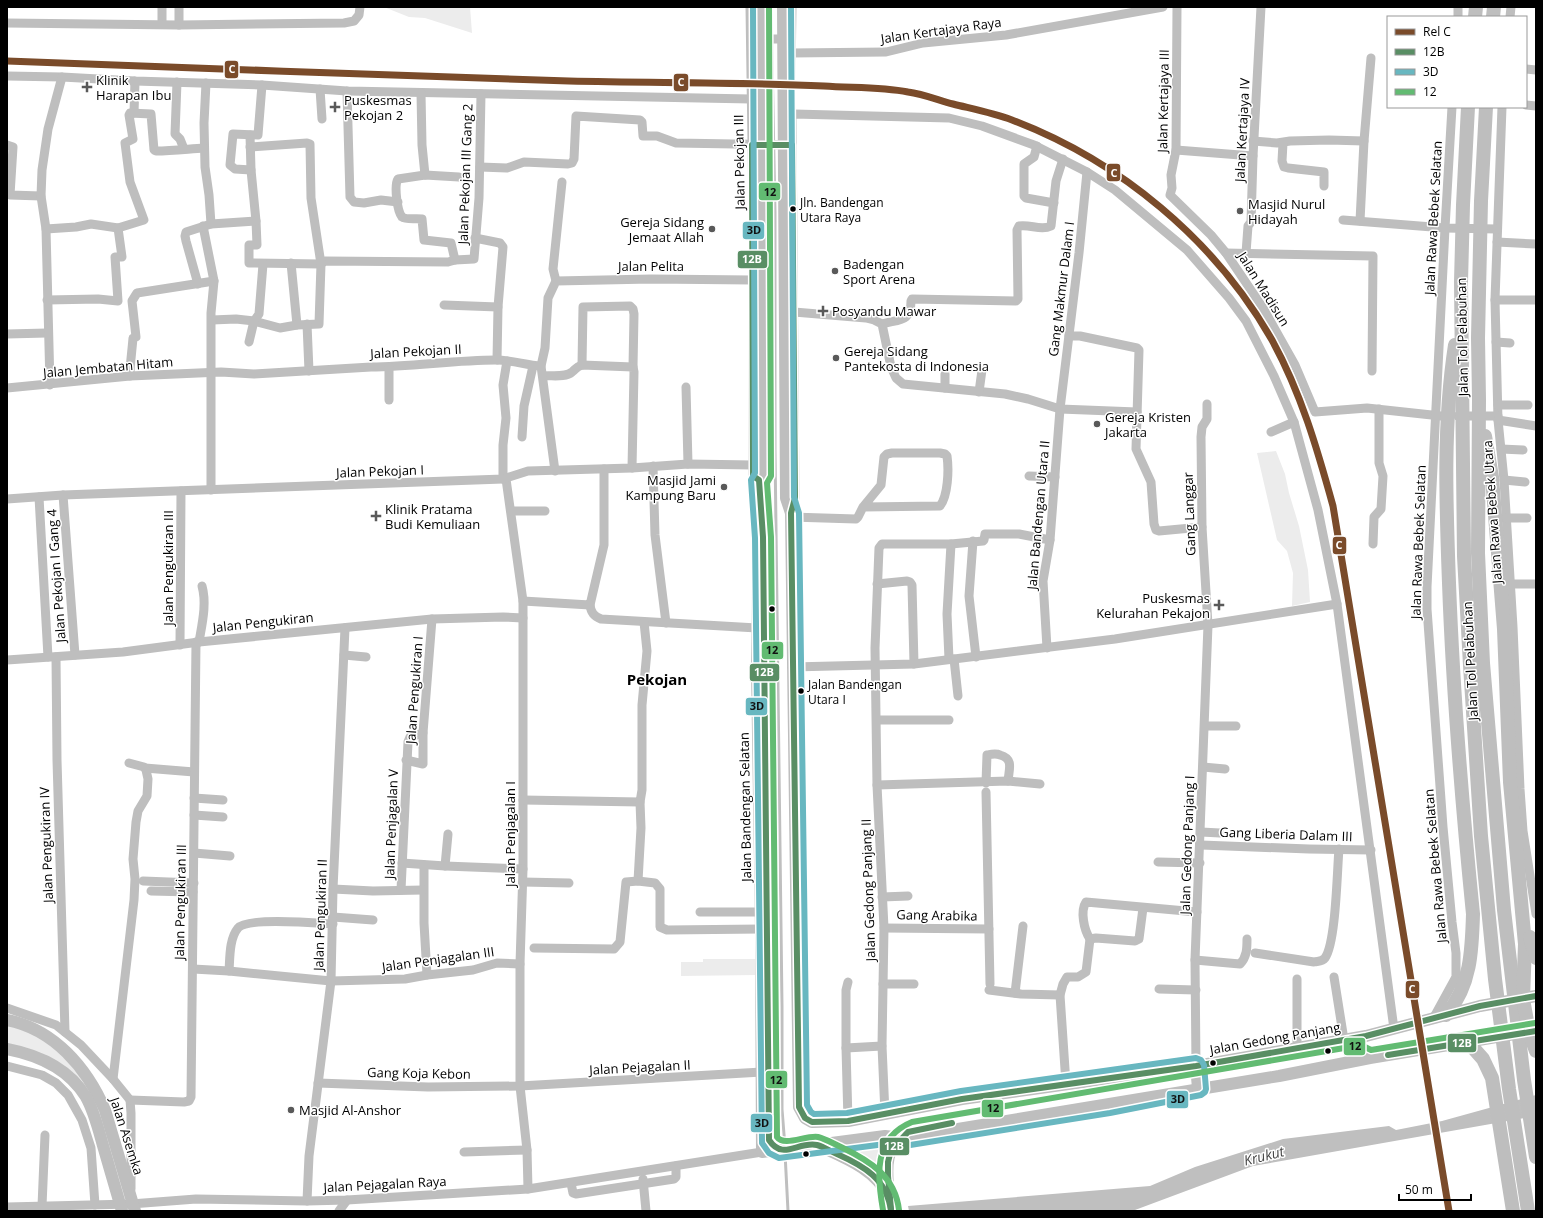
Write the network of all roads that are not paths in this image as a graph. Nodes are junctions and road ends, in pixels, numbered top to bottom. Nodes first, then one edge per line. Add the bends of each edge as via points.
1 (162, 7) edge
2 (179, 7) edge
3 (360, 7) edge
4 (750, 7) edge
5 (761, 7) edge
6 (784, 7) edge
7 (792, 7) edge
8 (1163, 7) edge
9 (1177, 7) edge
10 (1262, 7) edge
11 (7, 23) edge
12 (162, 24) junction
13 (179, 25) junction
14 (790, 38) junction
15 (751, 39) junction
16 (791, 53) junction
17 (1371, 58) dead end
18 (7, 76) edge
19 (62, 77) junction
20 (791, 77) dead end
21 (135, 82) junction
22 (177, 82) junction
23 (206, 83) junction
24 (262, 85) junction
25 (320, 89) junction
26 (347, 91) junction
27 (421, 93) junction
28 (481, 94) junction
29 (752, 99) junction
30 (1452, 108) edge
31 (1468, 108) edge
32 (1486, 108) edge
33 (1502, 108) edge
34 (134, 113) junction
35 (322, 118) dead end
36 (254, 135) junction
37 (1253, 141) junction
38 (1364, 141) junction
39 (1283, 143) junction
40 (7, 145) edge
41 (754, 145) junction
42 (790, 145) junction
43 (1037, 146) junction
44 (250, 147) junction
45 (204, 148) junction
46 (184, 149) junction
47 (1176, 150) junction
48 (1253, 156) junction
49 (1063, 158) junction
50 (480, 167) junction
51 (251, 170) junction
52 (1087, 172) junction
53 (424, 175) junction
54 (460, 177) dead end
55 (562, 182) dead end
56 (1324, 186) dead end
57 (8, 195) edge
58 (1170, 195) joint
59 (40, 196) junction
60 (398, 202) junction
61 (1054, 203) junction
62 (1343, 220) dead end
63 (256, 221) junction
64 (1360, 221) junction
65 (207, 225) junction
66 (118, 228) junction
67 (1444, 228) junction
68 (46, 229) junction
69 (1497, 229) junction
70 (475, 238) junction
71 (1497, 242) junction
72 (1536, 244) edge
73 (1226, 253) junction
74 (1246, 253) junction
75 (455, 260) junction
76 (263, 264) junction
77 (291, 264) junction
78 (321, 264) junction
79 (752, 280) junction
80 (214, 282) junction
81 (198, 284) junction
82 (554, 284) junction
83 (47, 300) junction
84 (1495, 300) junction
85 (1536, 300) edge
86 (118, 301) junction
87 (132, 301) junction
88 (1462, 302) junction
89 (444, 305) dead end
90 (498, 307) junction
91 (794, 312) junction
92 (212, 320) junction
93 (254, 322) junction
94 (307, 324) junction
95 (882, 324) junction
96 (297, 325) junction
97 (47, 333) junction
98 (7, 334) edge
99 (1069, 336) junction
100 (249, 342) dead end
101 (1496, 342) junction
102 (1510, 343) dead end
103 (497, 360) junction
104 (507, 361) junction
105 (582, 365) junction
106 (537, 366) junction
107 (389, 367) junction
108 (633, 367) junction
109 (982, 370) dead end
110 (308, 371) junction
111 (1372, 371) dead end
112 (211, 372) junction
113 (945, 374) dead end
114 (130, 376) junction
115 (543, 376) junction
116 (50, 384) junction
117 (686, 387) dead end
118 (7, 388) edge
119 (945, 388) junction
120 (979, 392) junction
121 (389, 400) dead end
122 (1479, 400) junction
123 (1207, 404) dead end
124 (1528, 404) dead end
125 (1498, 405) junction
126 (1060, 408) junction
127 (1379, 409) junction
128 (1137, 412) junction
129 (1436, 416) junction
130 (1498, 418) junction
131 (1294, 422) junction
132 (1536, 426) edge
133 (1271, 432) dead end
134 (522, 437) dead end
135 (1501, 449) junction
136 (1523, 450) dead end
137 (688, 464) junction
138 (758, 465) junction
139 (653, 466) junction
140 (632, 468) junction
141 (604, 469) junction
142 (555, 471) junction
143 (1030, 476) dead end
144 (1056, 477) junction
145 (504, 479) junction
146 (1504, 480) junction
147 (1525, 482) dead end
148 (211, 490) junction
149 (181, 491) junction
150 (63, 495) junction
151 (39, 497) junction
152 (7, 499) edge
153 (863, 507) junction
154 (510, 511) junction
155 (546, 511) dead end
156 (791, 515) junction
157 (1506, 518) junction
158 (1527, 518) dead end
159 (1202, 527) junction
160 (1050, 540) junction
161 (973, 541) junction
162 (951, 544) junction
163 (1372, 544) dead end
164 (878, 584) junction
165 (1510, 584) junction
166 (1536, 584) edge
167 (202, 586) dead end
168 (523, 601) junction
169 (1336, 604) junction
170 (590, 605) junction
171 (523, 618) junction
172 (432, 619) junction
173 (644, 622) junction
174 (666, 623) junction
175 (1208, 625) junction
176 (345, 628) junction
177 (757, 628) junction
178 (197, 642) junction
179 (180, 645) junction
180 (1047, 648) junction
181 (75, 655) junction
182 (344, 655) junction
183 (52, 657) junction
184 (366, 657) dead end
185 (976, 657) junction
186 (952, 659) junction
187 (7, 660) edge
188 (914, 664) junction
189 (876, 666) junction
190 (792, 667) junction
191 (958, 696) dead end
192 (877, 720) junction
193 (949, 720) dead end
194 (1205, 726) junction
195 (1236, 726) dead end
196 (424, 733) junction
197 (406, 760) junction
198 (128, 762) dead end
199 (423, 764) joint
200 (1203, 767) junction
201 (145, 768) junction
202 (1225, 769) dead end
203 (194, 772) junction
204 (1008, 781) junction
205 (1040, 784) dead end
206 (877, 785) junction
207 (986, 787) junction
208 (194, 798) junction
209 (223, 800) dead end
210 (523, 800) junction
211 (640, 802) junction
212 (194, 815) junction
213 (223, 817) dead end
214 (1201, 832) junction
215 (1220, 833) dead end
216 (448, 834) dead end
217 (1200, 845) junction
218 (1339, 849) junction
219 (1371, 850) junction
220 (194, 853) junction
221 (1531, 855) edge
222 (230, 856) dead end
223 (1158, 862) dead end
224 (402, 863) junction
225 (1200, 863) junction
226 (424, 865) junction
227 (445, 866) junction
228 (523, 869) junction
229 (143, 881) dead end
230 (638, 881) junction
231 (523, 882) junction
232 (569, 883) dead end
233 (194, 887) junction
234 (333, 889) junction
235 (401, 890) junction
236 (423, 890) junction
237 (151, 891) dead end
238 (908, 896) dead end
239 (882, 897) junction
240 (1535, 902) edge
241 (1143, 908) junction
242 (700, 912) dead end
243 (761, 912) junction
244 (1197, 912) junction
245 (1473, 914) junction
246 (1530, 915) edge
247 (333, 920) junction
248 (373, 920) dead end
249 (1023, 926) dead end
250 (884, 928) junction
251 (761, 929) junction
252 (990, 929) junction
253 (1090, 939) junction
254 (1248, 939) dead end
255 (528, 948) junction
256 (1255, 953) dead end
257 (1536, 958) edge
258 (1195, 960) junction
259 (520, 964) junction
260 (193, 969) junction
261 (229, 971) junction
262 (427, 975) junction
263 (1334, 977) dead end
264 (1297, 979) dead end
265 (331, 981) junction
266 (848, 982) dead end
267 (883, 984) junction
268 (914, 984) dead end
269 (1159, 989) dead end
270 (1196, 990) junction
271 (1015, 993) junction
272 (1060, 995) junction
273 (1530, 998) edge
274 (1492, 1004) junction
275 (7, 1008) edge
276 (1440, 1017) junction
277 (7, 1020) edge
278 (1394, 1029) junction
279 (1533, 1031) edge
280 (65, 1032) junction
281 (1495, 1037) junction
282 (1344, 1040) junction
283 (1468, 1042) junction
284 (882, 1046) junction
285 (846, 1048) junction
286 (1297, 1048) junction
287 (7, 1049) edge
288 (1536, 1051) edge
289 (7, 1066) edge
290 (1196, 1066) junction
291 (762, 1072) junction
292 (114, 1079) junction
293 (1493, 1081) junction
294 (318, 1083) junction
295 (1066, 1084) junction
296 (520, 1086) junction
297 (1198, 1088) junction
298 (130, 1100) junction
299 (885, 1114) junction
300 (848, 1121) junction
301 (45, 1135) dead end
302 (903, 1138) junction
303 (816, 1145) junction
304 (131, 1150) junction
305 (527, 1150) junction
306 (464, 1152) dead end
307 (762, 1152) junction
308 (92, 1157) junction
309 (1536, 1157) edge
310 (676, 1166) junction
311 (642, 1171) junction
312 (571, 1183) junction
313 (644, 1184) junction
314 (528, 1190) junction
315 (347, 1200) junction
316 (307, 1201) junction
317 (890, 1204) edge
318 (95, 1205) junction
319 (42, 1206) junction
320 (7, 1207) edge
321 (130, 1209) edge
322 (339, 1211) edge
323 (646, 1211) edge
324 (1513, 1211) edge
325 (1528, 1211) edge

1 - 12 street
2 - 13 street
3 - 13 street via 359,15 354,21 344,22
4 - 15 street
5 - 138 main road, Jalan Bandengan Selatan
6 - 156 main road via 786,498
7 - 14 street
8 - 16 street, Jalan Kertajaya Raya via 1006,35 923,43 886,52
9 - 47 street, Jalan Kertajaya III
10 - 37 street, Jalan Kertajaya IV
11 - 12 street
12 - 13 street
14 - 15 street
14 - 16 street
15 - 29 street
16 - 20 street
17 - 38 street
18 - 19 street, Jalan Pekojan III
19 - 21 street, Jalan Pekojan III
19 - 59 street via 48,129
21 - 22 street, Jalan Pekojan III
21 - 34 street
22 - 23 street, Jalan Pekojan III
22 - 46 street via 175,134
23 - 24 street, Jalan Pekojan III
23 - 45 street
24 - 25 street, Jalan Pekojan III
24 - 36 street
25 - 26 street, Jalan Pekojan III
25 - 35 street
26 - 27 street, Jalan Pekojan III
26 - 60 street via 350,197 354,202
27 - 28 street, Jalan Pekojan III
27 - 53 street
28 - 29 street, Jalan Pekojan III
28 - 50 street, Jalan Pekojan III Gang 2
29 - 41 street, Jalan Pekojan III
30 - 67 street, Jalan Rawa Bebek Selatan
31 - 88 highway, Jalan Tol Pelabuhan
32 - 122 highway, Jalan Tol Pelabuhan via 1481,209
33 - 69 street, Jalan Rawa Bebek Utara
34 - 46 street via 152,114 154,150
34 - 66 street via 129,115 132,140 125,143 130,182 144,220
36 - 44 street
36 - 51 street via 233,134 230,165 235,169
37 - 39 street
37 - 48 street, Jalan Kertajaya IV
38 - 39 street
38 - 64 street
39 - 56 street via 1284,167 1324,172
40 - 57 street via 13,147
41 - 42 street
41 - 50 street via 676,143 657,136 642,136 640,120 576,116 572,163 524,162 507,168
41 - 79 street, Jalan Pekojan III
42 - 43 street via 792,118 798,113 949,118 982,126
42 - 91 street
43 - 49 street
43 - 61 street via 1034,157 1024,164 1024,196
44 - 51 street
44 - 78 street via 310,144 311,198
45 - 46 street
45 - 65 street via 210,195
47 - 48 street
47 - 58 street, Jalan Kertajaya III
48 - 74 street, Jalan Kertajaya IV via 1251,222 1248,226
49 - 52 street
49 - 61 street via 1056,181
50 - 70 street, Jalan Pekojan III Gang 2
51 - 63 street
52 - 99 street, Gang Makmur Dalam I
52 - 131 street via 1115,190 1187,250 1229,298 1249,328
53 - 54 street
53 - 60 street via 396,180
55 - 82 street via 553,269
57 - 59 street
58 - 73 street, Jalan Madisun via 1212,235
59 - 68 street
60 - 75 street via 403,218 422,218 425,241 451,243
61 - 95 street via 1051,226 1018,227 1016,301 912,299 907,316
62 - 64 street
63 - 65 street
63 - 76 street via 257,245 249,244 249,262
64 - 67 street
65 - 80 street
65 - 81 street via 186,232 185,236
66 - 68 street via 91,224
66 - 86 street via 122,257 115,257
67 - 69 street
67 - 129 street, Jalan Rawa Bebek Selatan
68 - 83 street
69 - 71 street, Jalan Rawa Bebek Utara
70 - 75 street, Jalan Pekojan III Gang 2 via 475,259
70 - 90 street via 500,243 503,247
71 - 72 street
71 - 84 street, Jalan Rawa Bebek Utara
73 - 74 street
73 - 127 street, Jalan Madisun via 1263,308 1295,365 1315,412
74 - 111 street via 1373,256
75 - 78 street via 325,261
76 - 77 street
76 - 93 street via 259,314
77 - 78 street
77 - 96 street
78 - 94 street via 319,324
79 - 82 street, Jalan Pelita via 651,279
79 - 138 street, Jalan Pekojan III
80 - 81 street
80 - 92 street
81 - 87 street via 137,293
82 - 106 street via 548,298 544,348
83 - 86 street
83 - 97 street
84 - 85 street
84 - 101 street, Jalan Rawa Bebek Utara
86 - 87 street
87 - 114 street via 136,337 133,338 130,356
88 - 245 highway via 1452,366 1446,493 1452,646
88 - 325 highway, Jalan Tol Pelabuhan via 1464,556 1481,836 1494,979
89 - 90 street
90 - 103 street
91 - 95 street via 866,318
91 - 156 street via 795,498
92 - 93 street via 236,319
92 - 112 street
93 - 96 street via 280,328
93 - 100 street
94 - 96 street
94 - 110 street
95 - 119 street via 891,367 896,378 903,384
97 - 98 street
97 - 116 street
99 - 126 street, Gang Makmur Dalam I
99 - 128 street via 1080,336 1139,350
101 - 102 street
101 - 125 street, Jalan Rawa Bebek Utara
103 - 104 street, Jalan Pekojan II
103 - 107 street, Jalan Pekojan II via 446,361
104 - 106 street, Jalan Pekojan II
104 - 145 street, Jalan Penjagalan I via 503,385 506,418 503,445
105 - 108 street
105 - 108 street via 583,307 630,306 634,314
105 - 115 street via 565,375
106 - 115 street
106 - 134 street via 524,406
107 - 110 street, Jalan Pekojan II
107 - 121 street
108 - 140 street
109 - 120 street
110 - 112 street, Jalan Pekojan II via 254,374
112 - 114 street, Jalan Jembatan Hitam
112 - 148 street
113 - 119 street
114 - 116 street, Jalan Jembatan Hitam
115 - 142 street
116 - 118 street, Jalan Jembatan Hitam
117 - 137 street
119 - 120 street
120 - 126 street via 1028,399
122 - 246 highway via 1492,477 1504,629 1510,782
122 - 309 highway, Jalan Tol Pelabuhan via 1477,525 1483,663 1504,910 1524,1080
123 - 159 street, Gang Langgar via 1207,419 1201,431
124 - 125 street
125 - 130 street, Jalan Rawa Bebek Utara
126 - 128 street
126 - 144 street, Jalan Bandengan Utara II
127 - 129 street
127 - 163 street via 1379,463 1383,476 1381,509 1374,517
128 - 159 street via 1136,449 1151,482 1156,530
129 - 130 street
129 - 276 street, Jalan Rawa Bebek Selatan via 1427,609 1443,827 1456,953 1456,977
130 - 132 street
130 - 135 street, Jalan Rawa Bebek Utara
131 - 133 street
131 - 169 street via 1318,510
135 - 136 street
135 - 146 street, Jalan Rawa Bebek Utara
137 - 138 street, Jalan Pekojan I
137 - 139 street, Jalan Pekojan I
138 - 177 main road, Jalan Bandengan Selatan via 763,476 759,480
139 - 140 street, Jalan Pekojan I
139 - 174 street via 655,534
140 - 141 street, Jalan Pekojan I
141 - 142 street, Jalan Pekojan I
141 - 170 street via 604,545
142 - 145 street, Jalan Pekojan I via 528,471
143 - 144 street
144 - 160 street, Jalan Bandengan Utara II
145 - 148 street, Jalan Pekojan I
145 - 154 street, Jalan Penjagalan I
146 - 147 street
146 - 157 street, Jalan Rawa Bebek Utara
148 - 149 street, Jalan Pekojan I
149 - 150 street, Jalan Pekojan I
149 - 179 street, Jalan Pengukiran III
150 - 151 street, Jalan Pekojan I
150 - 181 street, Jalan Pekojan I Gang 4
151 - 152 street, Jalan Pekojan I
151 - 183 street, Jalan Pengukiran IV
153 - 153 street via 882,485 884,457 887,454 940,453 947,456 946,493 940,506
153 - 156 street via 856,519
154 - 155 street
154 - 168 street, Jalan Penjagalan I
156 - 190 main road
157 - 158 street
157 - 165 street, Jalan Rawa Bebek Utara
159 - 175 street, Gang Langgar
160 - 161 street via 1019,534 987,534 983,540
160 - 180 street, Jalan Bandengan Utara II via 1043,581
161 - 162 street
161 - 185 street via 969,596
162 - 164 street, Jalan Gedong Panjang II via 882,544 879,548
162 - 186 street via 947,614
164 - 188 street via 907,580 912,585
164 - 189 street, Jalan Gedong Panjang II
165 - 166 street
165 - 221 street, Jalan Rawa Bebek Utara via 1520,790
167 - 178 street, Jalan Pengukiran III via 205,595 203,622
168 - 170 street
168 - 171 street, Jalan Penjagalan I
169 - 175 street
169 - 219 street
170 - 173 street via 595,616 601,619
171 - 172 street, Jalan Pengukiran
171 - 210 street, Jalan Penjagalan I
172 - 176 street, Jalan Pengukiran
172 - 196 street, Jalan Pengukiran I
173 - 174 street
173 - 211 street via 647,651 642,705
174 - 177 street
175 - 180 street
175 - 194 street, Jalan Gedong Panjang I
176 - 178 street, Jalan Pengukiran
176 - 182 street, Jalan Pengukiran II
177 - 243 main road, Jalan Bandengan Selatan
178 - 179 street, Jalan Pengukiran
178 - 203 street, Jalan Pengukiran III
179 - 181 street, Jalan Pengukiran
180 - 185 street
181 - 183 street, Jalan Pengukiran
182 - 184 street
182 - 234 street, Jalan Pengukiran II
183 - 187 street, Jalan Pengukiran
183 - 280 street, Jalan Pengukiran IV
185 - 186 street
186 - 188 street
186 - 191 street
188 - 189 street
189 - 190 street
189 - 192 street, Jalan Gedong Panjang II
190 - 300 main road, Jalan Gedong Panjang via 799,1107 805,1118 812,1122
192 - 193 street
192 - 206 street, Jalan Gedong Panjang II
194 - 195 street
194 - 200 street, Jalan Gedong Panjang I
196 - 197 street, Jalan Penjagalan V via 410,737
196 - 199 street, Jalan Pengukiran I
197 - 199 street, Jalan Penjagalan V
197 - 224 street, Jalan Penjagalan V
198 - 201 street
200 - 202 street
200 - 214 street, Jalan Gedong Panjang I
201 - 203 street
201 - 292 street via 148,779 147,796 138,811 136,822 133,859 134,900
203 - 208 street, Jalan Pengukiran III
204 - 205 street
204 - 207 street
204 - 207 street via 1007,757 987,755
206 - 207 street
206 - 239 street, Jalan Gedong Panjang II
207 - 252 street
208 - 209 street
208 - 212 street, Jalan Pengukiran III
210 - 211 street
210 - 228 street, Jalan Penjagalan I
211 - 230 street via 642,828
212 - 213 street
212 - 220 street, Jalan Pengukiran III
214 - 215 street
214 - 217 street, Jalan Gedong Panjang I
216 - 227 street
217 - 218 street, Gang Liberia Dalam III
217 - 225 street, Jalan Gedong Panjang I
218 - 219 street, Gang Liberia Dalam III
218 - 256 street via 1331,941 1324,959 1321,962 1314,962
219 - 278 street
220 - 222 street
220 - 233 street, Jalan Pengukiran III
221 - 240 street, Jalan Rawa Bebek Utara
223 - 225 street
224 - 226 street
224 - 235 street, Jalan Penjagalan V
225 - 244 street, Jalan Gedong Panjang I
226 - 227 street
226 - 236 street
227 - 228 street
228 - 231 street, Jalan Penjagalan I
229 - 233 street
230 - 251 street via 655,883 660,889 659,923 663,929
230 - 255 street via 626,882 620,942 614,949
231 - 232 street
231 - 255 street, Jalan Penjagalan I
233 - 237 street
233 - 260 street, Jalan Pengukiran III
234 - 235 street, Jalan Penjagalan V
234 - 247 street, Jalan Pengukiran II
235 - 236 street, Jalan Penjagalan V
236 - 262 street
238 - 239 street
239 - 250 street, Jalan Gedong Panjang II
240 - 246 street, Jalan Rawa Bebek Utara
241 - 244 street
241 - 253 street via 1139,939
241 - 253 street via 1085,903 1084,925
242 - 243 street
243 - 251 main road, Jalan Bandengan Selatan
244 - 258 street, Jalan Gedong Panjang I
245 - 274 highway
245 - 276 highway via 1472,949 1464,984 1459,997
246 - 257 highway
246 - 273 highway via 1525,944
247 - 248 street
247 - 261 street via 242,925 237,929 233,939
247 - 265 street, Jalan Pengukiran II
249 - 271 street
250 - 252 street, Gang Arabika
250 - 267 street, Jalan Gedong Panjang II
251 - 291 main road, Jalan Bandengan Selatan
252 - 271 street via 989,987
253 - 272 street via 1086,972 1078,977 1067,977
254 - 258 street via 1244,960 1240,964
255 - 259 street, Jalan Penjagalan I
258 - 270 street, Jalan Gedong Panjang I
259 - 262 street, Jalan Penjagalan III via 497,963 473,970
259 - 296 street, Jalan Penjagalan I
260 - 261 street, Jalan Penjagalan III
260 - 298 street, Jalan Pengukiran III via 190,1099 184,1102
261 - 265 street, Jalan Penjagalan III
262 - 265 street, Jalan Penjagalan III via 405,979
263 - 282 street
264 - 286 street
265 - 294 street, Jalan Pengukiran II
266 - 285 street
267 - 268 street
267 - 284 street, Jalan Gedong Panjang II
269 - 270 street
270 - 290 street, Jalan Gedong Panjang I
271 - 272 street
272 - 295 street
273 - 274 main road, Jalan Gedong Panjang
273 - 279 highway
274 - 276 main road, Jalan Gedong Panjang
274 - 281 highway
275 - 280 street via 56,1025
276 - 278 main road, Jalan Gedong Panjang
277 - 321 main road, Jalan Asemka via 38,1031 70,1055 85,1072 105,1110
278 - 282 main road, Jalan Gedong Panjang
279 - 281 main road
279 - 288 highway
280 - 292 street
281 - 283 main road
281 - 293 highway via 1496,1064
282 - 286 main road, Jalan Gedong Panjang
283 - 293 highway via 1483,1059
283 - 297 main road
284 - 285 street
284 - 299 street, Jalan Gedong Panjang II
285 - 300 street
286 - 290 main road, Jalan Gedong Panjang
287 - 321 main road, Jalan Asemka via 23,1052 55,1066 70,1078 86,1097
289 - 308 street via 42,1075 56,1083 68,1095 82,1120
290 - 295 main road, Jalan Gedong Panjang
290 - 297 main road
291 - 296 street, Jalan Pejagalan II
291 - 307 main road, Jalan Bandengan Selatan
292 - 298 street
293 - 324 highway
294 - 296 street, Gang Koja Kebon via 428,1087
294 - 316 street, Jalan Pengukiran II via 309,1156
295 - 299 main road, Jalan Gedong Panjang via 962,1099
296 - 305 street, Jalan Penjagalan I
297 - 302 main road
298 - 304 street
299 - 300 main road, Jalan Gedong Panjang
301 - 319 street
302 - 303 main road via 885,1136
302 - 317 main road via 891,1150 888,1162
303 - 307 main road
303 - 317 main road via 866,1170 885,1189
304 - 308 street via 124,1160 114,1165 102,1164
304 - 321 street
305 - 306 street
305 - 314 street, Jalan Penjagalan I
307 - 310 street, Jalan Pejagalan Raya
308 - 318 street
310 - 311 street, Jalan Pejagalan Raya
310 - 313 street via 674,1179
311 - 312 street, Jalan Pejagalan Raya
311 - 313 street
312 - 313 street via 573,1193 576,1194
312 - 314 street, Jalan Pejagalan Raya
313 - 323 street
314 - 315 street, Jalan Pejagalan Raya
315 - 316 street, Jalan Pejagalan Raya
315 - 322 street
316 - 321 street, Jalan Pejagalan Raya via 196,1199
318 - 319 street, Jalan Pejagalan Raya
318 - 321 street, Jalan Pejagalan Raya
319 - 320 street, Jalan Pejagalan Raya

